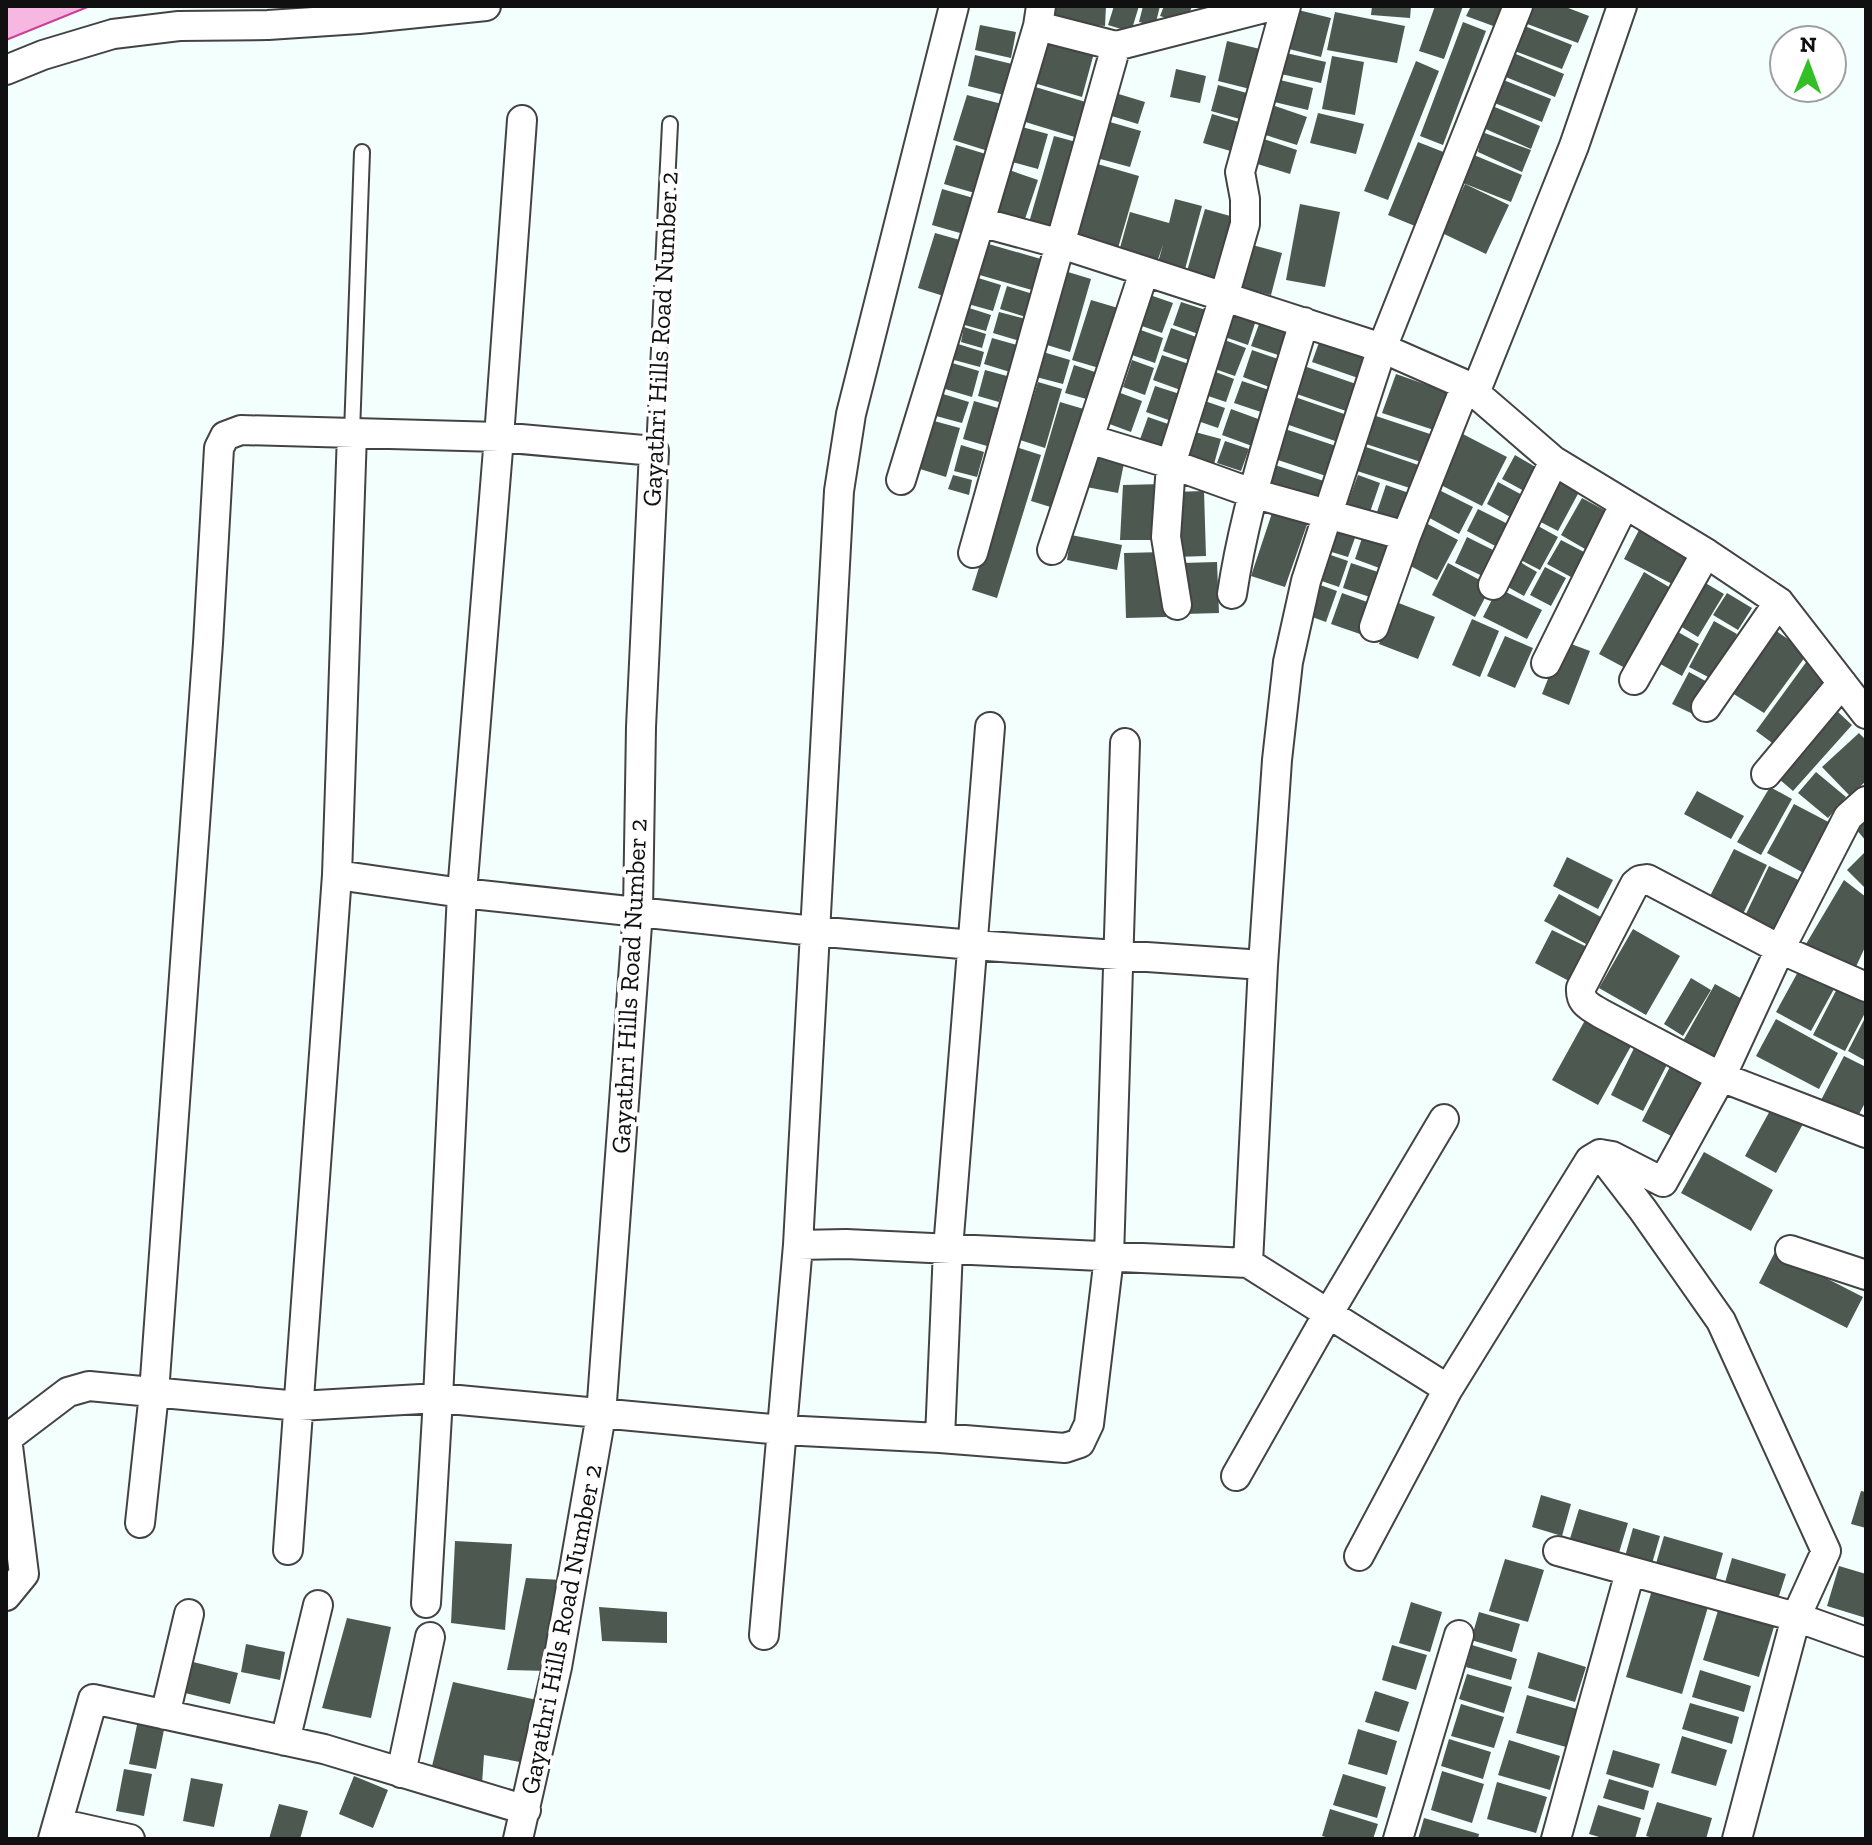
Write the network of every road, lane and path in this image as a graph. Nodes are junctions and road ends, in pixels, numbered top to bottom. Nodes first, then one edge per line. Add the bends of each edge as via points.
1 (486, 6) edge
2 (954, 6) edge
3 (1272, 6) edge
4 (1286, 6) edge
5 (1518, 6) edge
6 (1622, 6) edge
7 (1040, 16) edge
8 (1116, 46) junction
9 (6, 70) edge
10 (522, 120) dead end
11 (670, 124) dead end
12 (362, 152) dead end
13 (980, 222) junction
14 (1061, 244) junction
15 (1144, 272) junction
16 (1224, 297) junction
17 (1304, 322) junction
18 (1382, 348) junction
19 (1470, 389) junction
20 (352, 433) junction
21 (499, 437) junction
22 (1089, 439) junction
23 (654, 451) junction
24 (1554, 461) junction
25 (1171, 464) junction
26 (901, 480) dead end
27 (1252, 493) junction
28 (1624, 505) junction
29 (1329, 513) junction
30 (1406, 536) junction
31 (1052, 550) dead end
32 (973, 553) dead end
33 (1706, 553) junction
34 (1493, 585) dead end
35 (1232, 594) dead end
36 (1779, 602) junction
37 (1177, 605) dead end
38 (1374, 627) dead end
39 (1546, 663) dead end
40 (1634, 680) dead end
41 (1842, 683) junction
42 (1706, 707) dead end
43 (1866, 714) edge
44 (990, 727) dead end
45 (1125, 743) dead end
46 (1766, 774) dead end
47 (1866, 801) edge
48 (337, 875) junction
49 (462, 893) junction
50 (638, 911) junction
51 (814, 931) junction
52 (973, 945) junction
53 (1780, 949) junction
54 (1118, 955) junction
55 (1263, 965) junction
56 (1866, 987) edge
57 (1721, 1077) junction
58 (1444, 1119) dead end
59 (1866, 1133) edge
60 (1600, 1154) junction
61 (798, 1245) junction
62 (948, 1249) junction
63 (1790, 1250) dead end
64 (1109, 1257) junction
65 (1248, 1263) junction
66 (1866, 1275) edge
67 (1328, 1314) junction
68 (1448, 1389) junction
69 (154, 1393) junction
70 (438, 1398) junction
71 (299, 1406) junction
72 (601, 1415) junction
73 (782, 1430) junction
74 (7, 1438) edge
75 (940, 1438) junction
76 (1236, 1476) dead end
77 (140, 1523) dead end
78 (288, 1550) dead end
79 (1558, 1551) dead end
80 (1359, 1556) dead end
81 (1630, 1572) junction
82 (6, 1596) edge
83 (426, 1603) dead end
84 (318, 1605) dead end
85 (189, 1614) dead end
86 (1796, 1617) junction
87 (764, 1635) dead end
88 (1459, 1635) dead end
89 (430, 1637) dead end
90 (1866, 1642) edge
91 (165, 1715) junction
92 (285, 1741) junction
93 (401, 1773) junction
94 (526, 1810) junction
95 (55, 1831) edge
96 (130, 1839) edge
97 (518, 1839) edge
98 (1398, 1839) edge
99 (1556, 1839) edge
100 (1737, 1839) edge

1 - 9 street via 113,34
2 - 51 street via 851,414 839,491
3 - 8 street
4 - 16 street via 1240,172 1245,224
5 - 18 street
6 - 19 street via 1574,146
7 - 8 street
7 - 13 street
8 - 14 street
10 - 21 street
11 - 23 lane, Gayathri Hills Road Number 2
12 - 20 lane
13 - 14 street
13 - 26 street
14 - 15 street
14 - 32 street
15 - 16 street
15 - 22 street
16 - 17 street
16 - 25 street
17 - 18 street
17 - 27 street
18 - 19 street
18 - 29 street
19 - 24 street
19 - 30 street
20 - 21 street
20 - 48 street
20 - 69 street via 241,430 225,436 219,448
21 - 23 street
21 - 49 street
22 - 25 street
22 - 31 street
23 - 50 street, Gayathri Hills Road Number 2
24 - 28 street
24 - 34 street
25 - 27 street
25 - 37 street via 1166,537
27 - 29 street
27 - 35 street
28 - 33 street
28 - 39 street
29 - 30 street
29 - 55 street via 1306,581 1288,662
30 - 38 street
33 - 36 street
33 - 40 street
36 - 41 street
36 - 42 street
41 - 43 street
41 - 46 street
44 - 52 street
45 - 54 street
47 - 53 street via 1848,817
48 - 49 street
48 - 71 street
49 - 50 street
49 - 70 street
50 - 51 street
50 - 72 street, Gayathri Hills Road Number 2
51 - 52 street
51 - 61 street
52 - 54 street
52 - 62 street
53 - 56 street
53 - 57 street
53 - 57 street via 1640,880 1581,988 1583,1002
54 - 55 street
54 - 64 street
55 - 65 street
57 - 59 street
57 - 60 street via 1663,1182
58 - 67 street
60 - 68 street via 1590,1160
60 - 86 street via 1721,1321 1826,1551
61 - 62 street
61 - 73 street
62 - 64 street
62 - 75 street
63 - 66 street
64 - 65 street
64 - 75 street via 1089,1424 1080,1443 1065,1448
65 - 67 street
67 - 68 street
67 - 76 street
68 - 80 street
69 - 71 street
69 - 74 street via 77,1388
69 - 77 street
70 - 71 street
70 - 72 street
70 - 83 street
71 - 78 street
72 - 73 street
72 - 94 street, Gayathri Hills Road Number 2
73 - 75 street
73 - 87 street
74 - 82 street via 24,1574
79 - 81 street
81 - 86 street
81 - 99 street
84 - 92 street
85 - 91 street
86 - 90 street
86 - 100 street
88 - 98 street
89 - 93 street
91 - 92 street
91 - 95 street via 93,1699
92 - 93 street
93 - 94 street
94 - 97 street, Gayathri Hills Road Number 2
95 - 96 street

